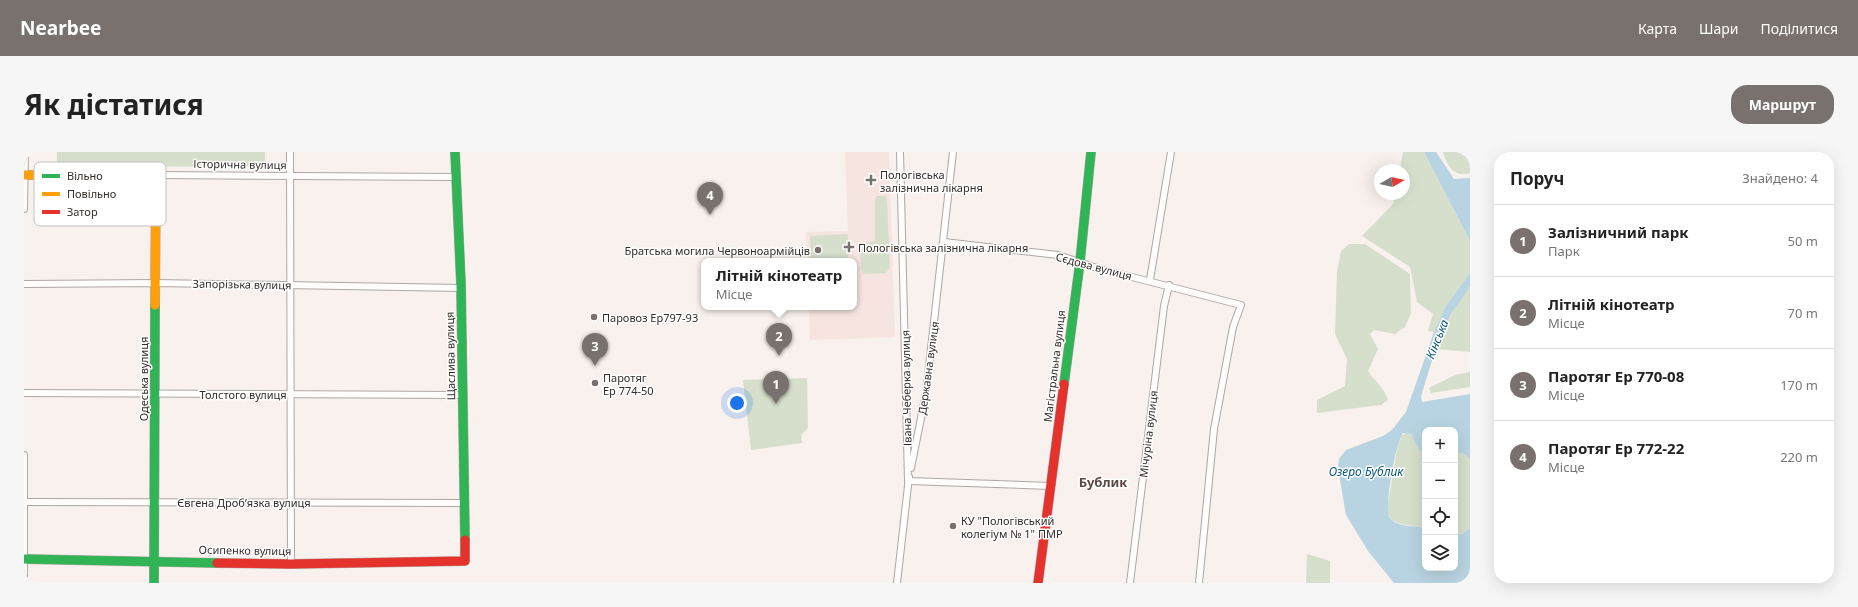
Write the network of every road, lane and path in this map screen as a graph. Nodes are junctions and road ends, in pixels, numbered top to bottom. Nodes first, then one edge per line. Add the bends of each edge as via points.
1 (25, 152) edge
2 (290, 152) edge
3 (455, 152) edge
4 (900, 152) edge
5 (953, 152) edge
6 (1091, 152) edge
7 (1171, 152) edge
8 (25, 175) edge
9 (166, 175) edge
10 (290, 176) junction
11 (456, 178) junction
12 (24, 209) edge
13 (156, 226) edge
14 (944, 242) junction
15 (1080, 262) junction
16 (1150, 280) junction
17 (24, 284) edge
18 (156, 284) junction
19 (290, 285) junction
20 (1169, 285) junction
21 (461, 288) junction
22 (24, 393) edge
23 (155, 393) junction
24 (290, 394) junction
25 (463, 395) junction
26 (24, 454) edge
27 (908, 481) junction
28 (1051, 486) junction
29 (155, 501) junction
30 (24, 502) edge
31 (291, 502) junction
32 (464, 503) junction
33 (24, 559) edge
34 (154, 560) junction
35 (465, 561) joint
36 (291, 564) junction
37 (24, 583) edge
38 (154, 583) edge
39 (897, 583) edge
40 (1038, 583) edge
41 (1130, 583) edge
42 (1199, 583) edge

1 - 8 street
2 - 10 street
3 - 11 street, Щаслива вулиця
4 - 27 street, Івана Чеберка вулиця
5 - 14 street, Державна вулиця
6 - 15 street, Магістральна вулиця
7 - 16 street
8 - 12 street
9 - 10 street, Історична вулиця
10 - 11 street, Історична вулиця
10 - 19 street
11 - 21 street, Щаслива вулиця
13 - 18 street, Одеська вулиця
14 - 15 street, Сєдова вулиця via 1058,255
14 - 27 street, Державна вулиця via 925,400
15 - 16 street, Сєдова вулиця
15 - 28 street, Магістральна вулиця
16 - 20 street, Сєдова вулиця
17 - 18 street, Запорізька вулиця
18 - 19 street, Запорізька вулиця
18 - 23 street, Одеська вулиця
19 - 21 street, Запорізька вулиця
19 - 24 street
20 - 41 street, Мічуріна вулиця via 1164,306
20 - 42 street, Сєдова вулиця via 1241,305 1233,327 1214,429
21 - 25 street, Щаслива вулиця
22 - 23 street, Толстого вулиця
23 - 24 street, Толстого вулиця
23 - 29 street, Одеська вулиця
24 - 25 street, Толстого вулиця
24 - 31 street
25 - 32 street, Щаслива вулиця
26 - 30 street
27 - 28 street
27 - 39 street, Державна вулиця
28 - 40 street, Магістральна вулиця
29 - 30 street, Євгена Дроб’язка вулиця
29 - 31 street, Євгена Дроб’язка вулиця
29 - 34 street, Одеська вулиця
30 - 33 street
31 - 32 street, Євгена Дроб’язка вулиця
31 - 36 street
32 - 35 street, Щаслива вулиця
33 - 34 street, Осипенко вулиця
33 - 37 street
34 - 36 street, Осипенко вулиця
34 - 38 street, Одеська вулиця
35 - 36 street, Осипенко вулиця

